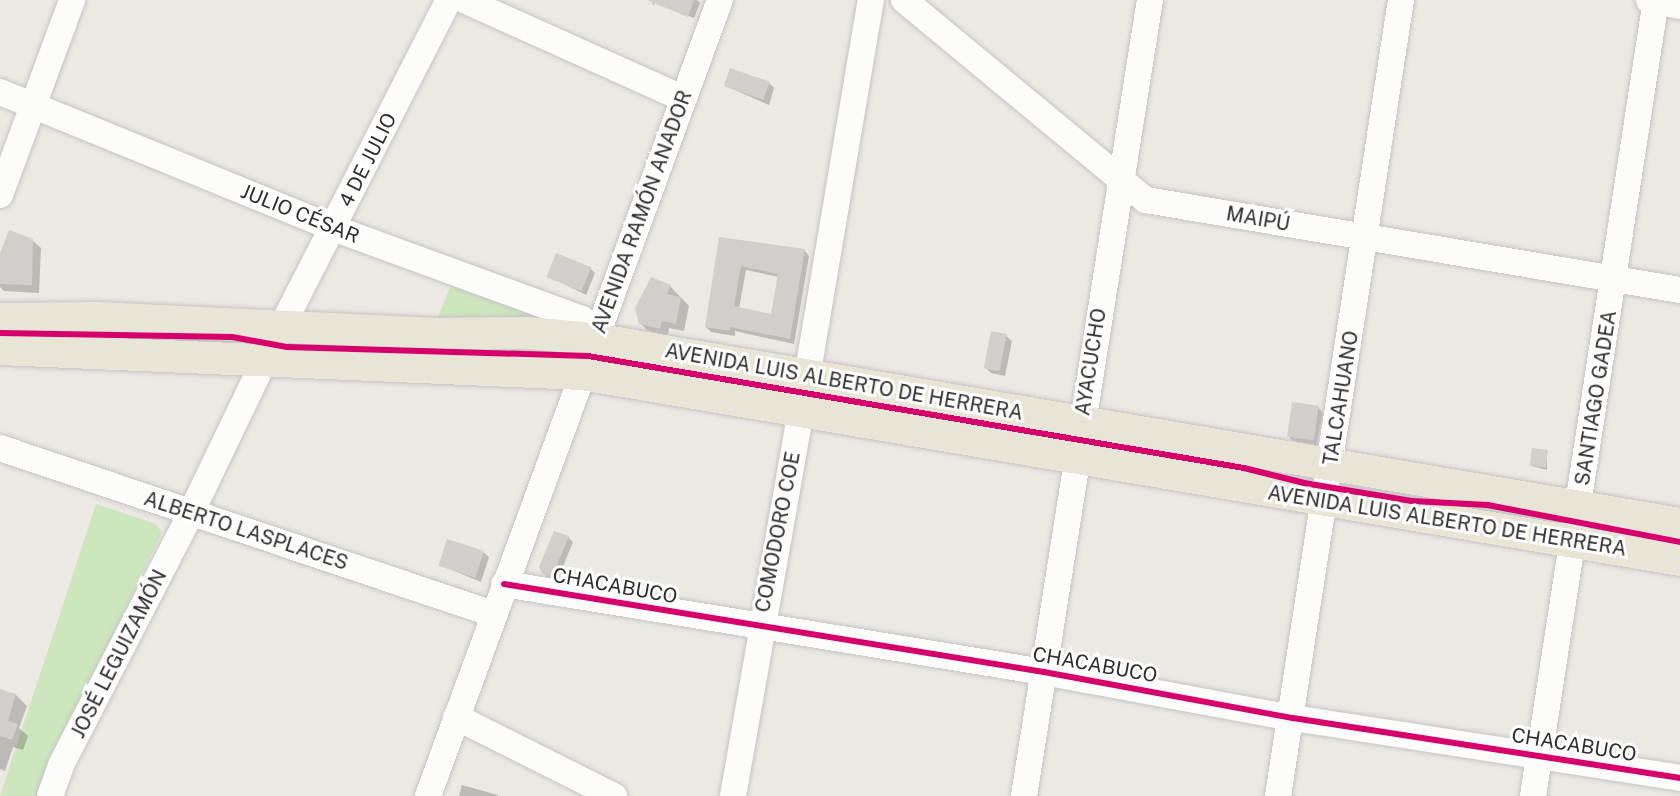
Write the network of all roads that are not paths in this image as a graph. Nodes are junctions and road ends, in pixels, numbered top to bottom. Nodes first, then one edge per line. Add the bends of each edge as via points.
1 (72, 0) edge
2 (449, 0) edge
3 (464, 0) edge
4 (720, 0) edge
5 (871, 0) edge
6 (904, 0) edge
7 (1150, 0) edge
8 (1401, 0) edge
9 (1660, 2) edge
10 (0, 92) edge
11 (684, 99) junction
12 (34, 105) junction
13 (1120, 182) junction
14 (0, 195) edge
15 (333, 228) junction
16 (1366, 238) junction
17 (1614, 280) junction
18 (1680, 290) edge
19 (0, 319) edge
20 (284, 327) junction
21 (594, 339) junction
22 (0, 349) edge
23 (265, 359) junction
24 (582, 374) junction
25 (807, 377) junction
26 (801, 411) junction
27 (1082, 424) junction
28 (0, 448) edge
29 (1076, 458) junction
30 (1331, 465) junction
31 (1324, 501) junction
32 (1578, 507) junction
33 (191, 513) junction
34 (1680, 524) edge
35 (1573, 541) junction
36 (1680, 560) edge
37 (504, 584) junction
38 (493, 614) junction
39 (760, 628) junction
40 (1044, 672) junction
41 (456, 717) junction
42 (1293, 718) junction
43 (1540, 757) junction
44 (1680, 778) edge
45 (50, 796) edge
46 (428, 796) edge
47 (614, 796) edge
48 (733, 796) edge
49 (1024, 796) edge
50 (1278, 796) edge
51 (1533, 796) edge

1 - 12 street
2 - 15 street, 4 DE JULIO
3 - 11 street
4 - 11 street, AVENIDA RAMÓN ANADOR
5 - 25 street
6 - 13 street, MAIPÚ
7 - 13 street, AYACUCHO
8 - 16 street, TALCAHUANO
9 - 17 street, SANTIAGO GADEA
10 - 12 street, JULIO CÉSAR
11 - 21 street, AVENIDA RAMÓN ANADOR
12 - 14 street
12 - 15 street, JULIO CÉSAR
13 - 16 street, MAIPÚ via 1146,200
13 - 27 street, AYACUCHO
15 - 20 street, 4 DE JULIO
15 - 21 street, JULIO CÉSAR via 582,319
16 - 17 street, MAIPÚ
16 - 30 street, TALCAHUANO
17 - 18 street, MAIPÚ
17 - 32 street, SANTIAGO GADEA
19 - 20 main road, AVENIDA LUIS ALBERTO DE HERRERA via 96,318
20 - 21 main road, AVENIDA LUIS ALBERTO DE HERRERA via 431,334 527,333
20 - 23 street, 4 DE JULIO
21 - 24 street, AVENIDA RAMÓN ANADOR
21 - 25 main road, AVENIDA LUIS ALBERTO DE HERRERA
22 - 23 main road, AVENIDA LUIS ALBERTO DE HERRERA
23 - 24 main road, AVENIDA LUIS ALBERTO DE HERRERA
23 - 33 street, 4 DE JULIO
24 - 26 main road, AVENIDA LUIS ALBERTO DE HERRERA
24 - 37 street, AVENIDA RAMÓN ANADOR
25 - 27 main road, AVENIDA LUIS ALBERTO DE HERRERA
26 - 29 main road, AVENIDA LUIS ALBERTO DE HERRERA
26 - 39 street, COMODORO COE
27 - 29 street, AYACUCHO
27 - 30 main road, AVENIDA LUIS ALBERTO DE HERRERA
28 - 33 street, ALBERTO LASPLACES
29 - 31 main road, AVENIDA LUIS ALBERTO DE HERRERA
29 - 40 street, AYACUCHO
30 - 31 street, TALCAHUANO
30 - 32 main road, AVENIDA LUIS ALBERTO DE HERRERA
31 - 35 main road, AVENIDA LUIS ALBERTO DE HERRERA
31 - 42 street, TALCAHUANO
32 - 34 main road, AVENIDA LUIS ALBERTO DE HERRERA
32 - 35 street, SANTIAGO GADEA
33 - 38 street, ALBERTO LASPLACES
33 - 45 street, JOSÉ LEGUIZAMÓN via 61,765
35 - 36 main road, AVENIDA LUIS ALBERTO DE HERRERA
35 - 43 street, SANTIAGO GADEA
37 - 38 street, AVENIDA RAMÓN ANADOR
37 - 39 street, CHACABUCO
38 - 41 street, AVENIDA RAMÓN ANADOR
39 - 40 street, CHACABUCO
39 - 48 street, COMODORO COE
40 - 42 street, CHACABUCO
40 - 49 street, AYACUCHO
41 - 46 street, AVENIDA RAMÓN ANADOR
41 - 47 street
42 - 43 street, CHACABUCO
42 - 50 street, TALCAHUANO
43 - 44 street, CHACABUCO
43 - 51 street, SANTIAGO GADEA

